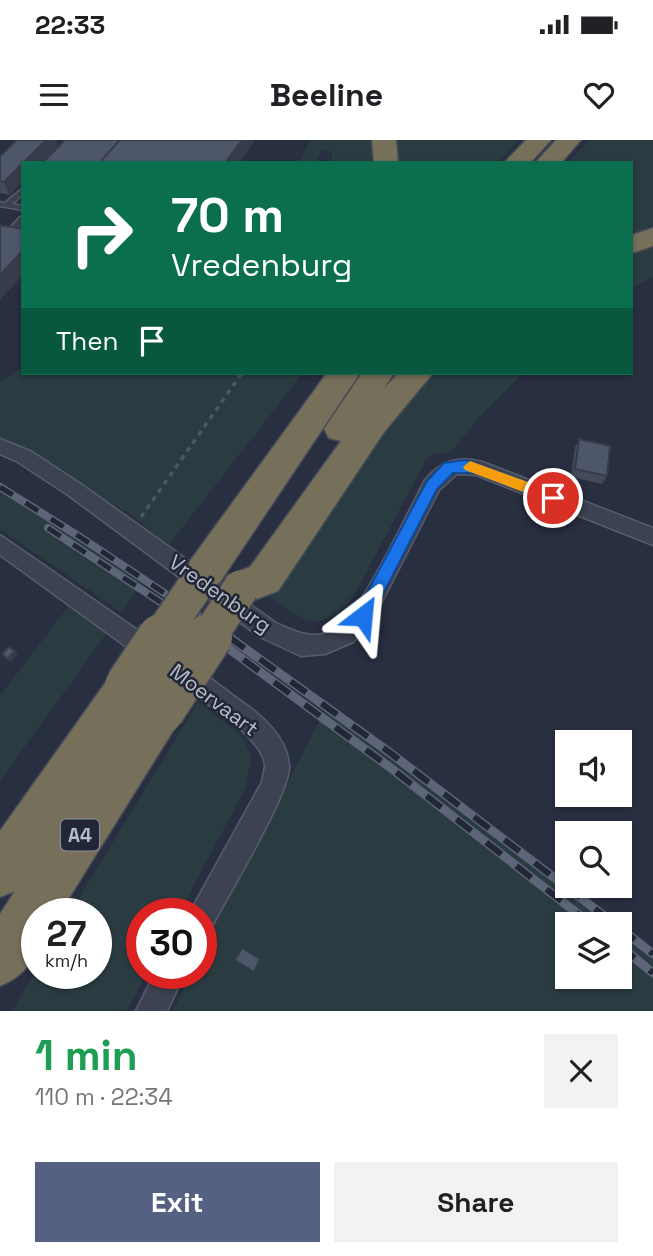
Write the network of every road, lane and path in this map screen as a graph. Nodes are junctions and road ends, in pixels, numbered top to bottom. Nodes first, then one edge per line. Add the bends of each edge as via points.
1 (384, 140) edge
2 (538, 140) edge
3 (569, 140) edge
4 (386, 161) edge
5 (518, 161) edge
6 (549, 161) edge
7 (21, 192) edge
8 (4, 205) edge
9 (653, 236) edge
10 (633, 245) edge
11 (241, 375) edge
12 (314, 375) edge
13 (343, 375) edge
14 (377, 375) edge
15 (415, 375) edge
16 (0, 446) edge
17 (130, 529) junction
18 (653, 537) edge
19 (0, 544) edge
20 (209, 555) junction
21 (252, 579) junction
22 (144, 698) junction
23 (0, 873) edge
24 (212, 898) edge
25 (0, 960) edge
26 (163, 989) edge
27 (151, 1011) edge

1 - 4 highway
2 - 5 highway
3 - 6 highway
7 - 8 lane
9 - 10 highway
11 - 17 path
12 - 20 highway, A4
13 - 20 highway, A4
14 - 21 highway, A4
15 - 21 highway, A4 via 372,422
16 - 17 street, Vredenburg via 25,457
17 - 18 street, Vredenburg via 268,630 301,646 325,644 345,635 363,616 432,485 449,467 478,468
19 - 24 street, Moervaart via 255,726 269,744 277,764 274,785
20 - 22 highway, A4, bridge
21 - 22 highway, A4, bridge
22 - 23 highway, A4
22 - 25 highway, A4
26 - 27 street

